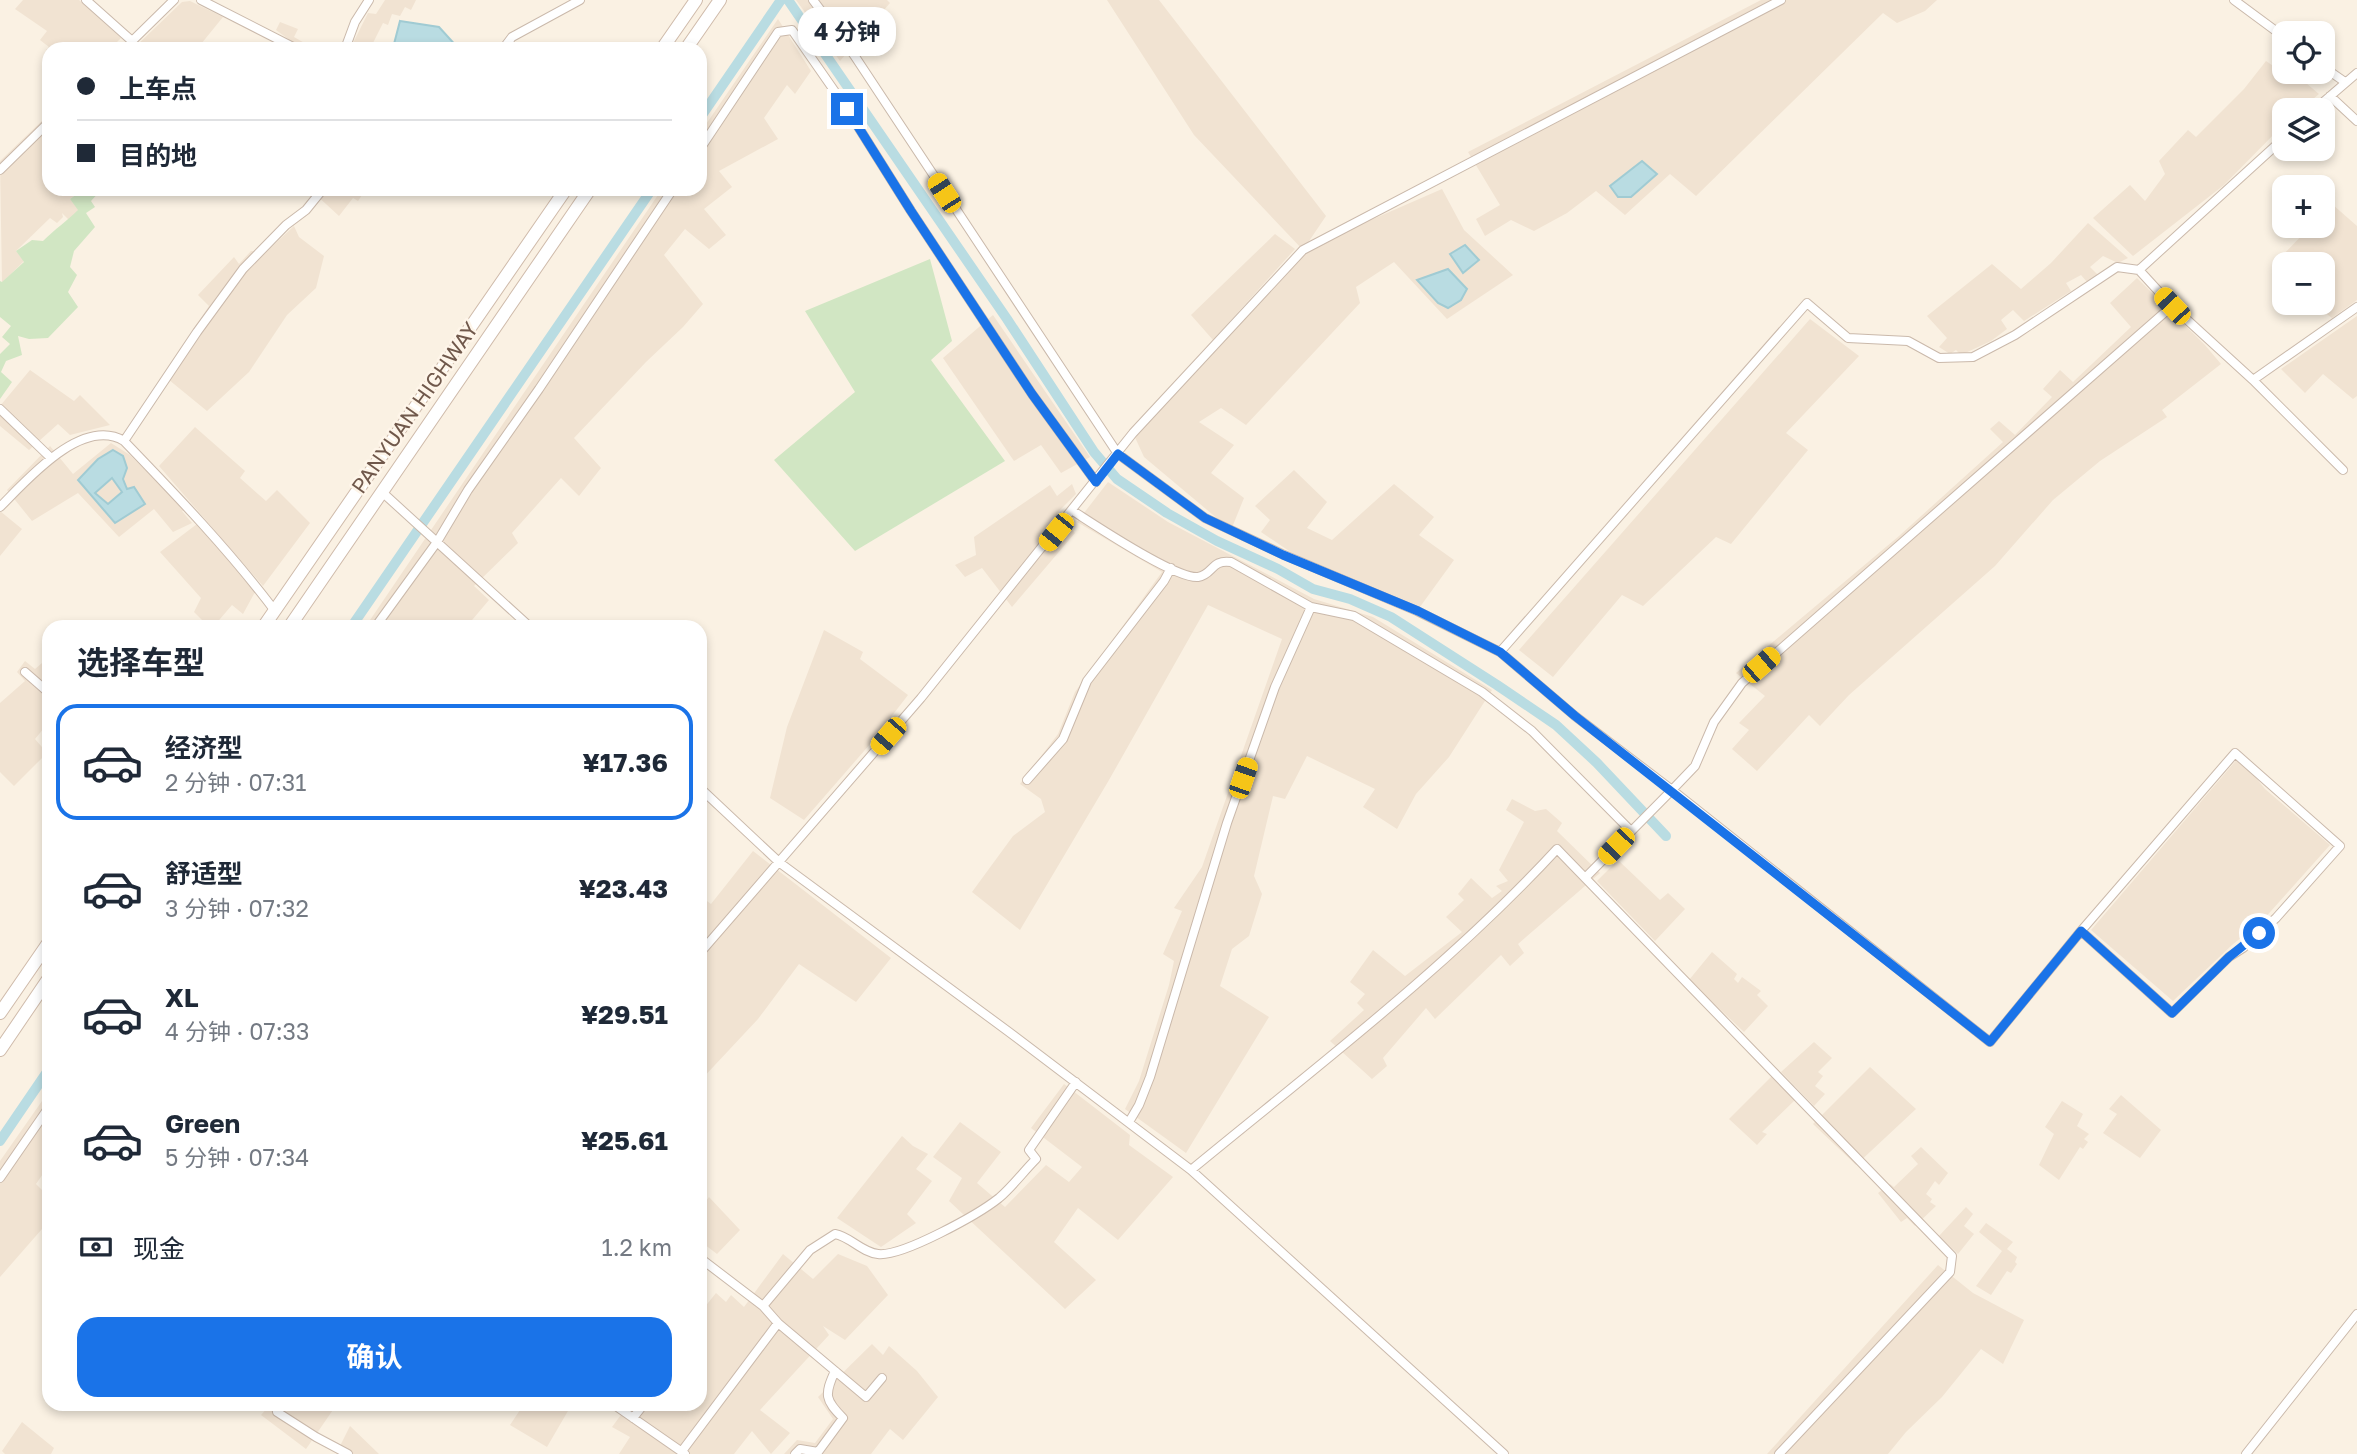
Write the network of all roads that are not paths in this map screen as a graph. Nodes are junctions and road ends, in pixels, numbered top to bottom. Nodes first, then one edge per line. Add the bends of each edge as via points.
1 (86, 0) edge
2 (174, 0) edge
3 (201, 0) edge
4 (369, 0) edge
5 (580, 0) edge
6 (696, 0) edge
7 (720, 0) edge
8 (813, 0) edge
9 (1781, 0) edge
10 (2234, 0) edge
11 (2272, 28) edge
12 (132, 41) joint
13 (283, 42) edge
14 (348, 42) edge
15 (508, 42) edge
16 (667, 42) edge
17 (691, 42) edge
18 (2357, 73) edge
19 (2335, 75) edge
20 (2345, 82) junction
21 (2330, 96) junction
22 (2328, 98) edge
23 (2357, 121) edge
24 (42, 129) edge
25 (707, 138) edge
26 (2272, 149) edge
27 (0, 170) edge
28 (317, 196) edge
29 (561, 196) edge
30 (585, 196) edge
31 (668, 196) edge
32 (2139, 270) junction
33 (2172, 306) junction
34 (2357, 307) edge
35 (2253, 380) junction
36 (0, 409) edge
37 (124, 441) junction
38 (1117, 456) junction
39 (51, 458) junction
40 (2343, 470) dead end
41 (1097, 481) junction
42 (383, 492) junction
43 (0, 507) edge
44 (1073, 511) junction
45 (435, 540) junction
46 (1171, 568) junction
47 (1311, 607) junction
48 (275, 611) junction
49 (268, 620) edge
50 (294, 620) edge
51 (380, 620) edge
52 (522, 620) edge
53 (1500, 652) junction
54 (25, 671) dead end
55 (42, 687) edge
56 (1027, 780) dead end
57 (1672, 790) junction
58 (707, 795) edge
59 (1631, 831) junction
60 (780, 863) junction
61 (1585, 878) junction
62 (2081, 931) junction
63 (707, 945) edge
64 (42, 952) edge
65 (42, 988) edge
66 (0, 1013) edge
67 (0, 1049) edge
68 (1076, 1082) junction
69 (42, 1117) edge
70 (1129, 1122) junction
71 (1191, 1170) junction
72 (0, 1178) edge
73 (707, 1263) edge
74 (763, 1306) junction
75 (2357, 1314) edge
76 (778, 1322) junction
77 (835, 1371) junction
78 (882, 1378) dead end
79 (277, 1411) edge
80 (622, 1411) edge
81 (638, 1411) edge
82 (633, 1418) junction
83 (683, 1453) edge
84 (348, 1454) edge
85 (795, 1454) edge
86 (1504, 1454) edge
87 (1779, 1454) edge
88 (2246, 1454) edge

1 - 12 street
2 - 12 street
3 - 13 street
4 - 14 street
5 - 15 street
6 - 16 main road
7 - 17 main road
8 - 38 street via 854,55
9 - 38 street via 1303,250 1133,433
10 - 11 street
18 - 20 street
19 - 20 street
20 - 21 street
21 - 22 street
21 - 23 street
24 - 27 street
25 - 41 street via 778,32 792,30 1032,394
26 - 32 street
28 - 37 street via 243,270
29 - 48 main road, PANYUAN HIGHWAY
30 - 42 main road, PANYUAN HIGHWAY
31 - 45 street
32 - 33 street
32 - 53 street via 2117,267 2015,335 1973,357 1939,358 1908,341 1849,338 1807,303
33 - 35 street
33 - 57 street via 1742,682 1714,722 1695,766
34 - 35 street
35 - 40 street
36 - 39 street
37 - 39 street via 102,434
37 - 48 street via 238,562
38 - 41 street
38 - 53 street via 1205,518
39 - 43 street
41 - 44 street
42 - 45 street
42 - 50 main road, PANYUAN HIGHWAY
44 - 46 street
44 - 60 street
45 - 51 street
45 - 52 street
46 - 47 street via 1198,577 1216,563 1231,562
46 - 56 street via 1087,681 1063,739
47 - 59 street via 1354,616 1482,692 1532,731
47 - 70 street via 1275,687 1227,823 1150,1077
48 - 49 main road, PANYUAN HIGHWAY
53 - 57 street
54 - 55 street
57 - 59 street
57 - 62 street via 1990,1042
58 - 60 street
59 - 61 street
60 - 63 street
60 - 68 street
61 - 71 street via 1557,849 1447,957
61 - 87 street via 1952,1256 1950,1272
62 - 62 street via 2172,1013 2276,918 2340,846 2235,753
64 - 66 main road
65 - 67 main road
68 - 70 street
68 - 74 street via 1029,1150 1036,1159 999,1198 941,1232 890,1254 864,1250 846,1236 835,1234 810,1250
69 - 72 street
70 - 71 street
71 - 86 street
73 - 74 street
74 - 76 street
75 - 88 street
76 - 77 street
76 - 83 street
77 - 78 street via 866,1397
77 - 85 street via 827,1393 829,1404 843,1418 818,1451 800,1449
79 - 84 street
80 - 82 street
81 - 82 street
82 - 83 street

